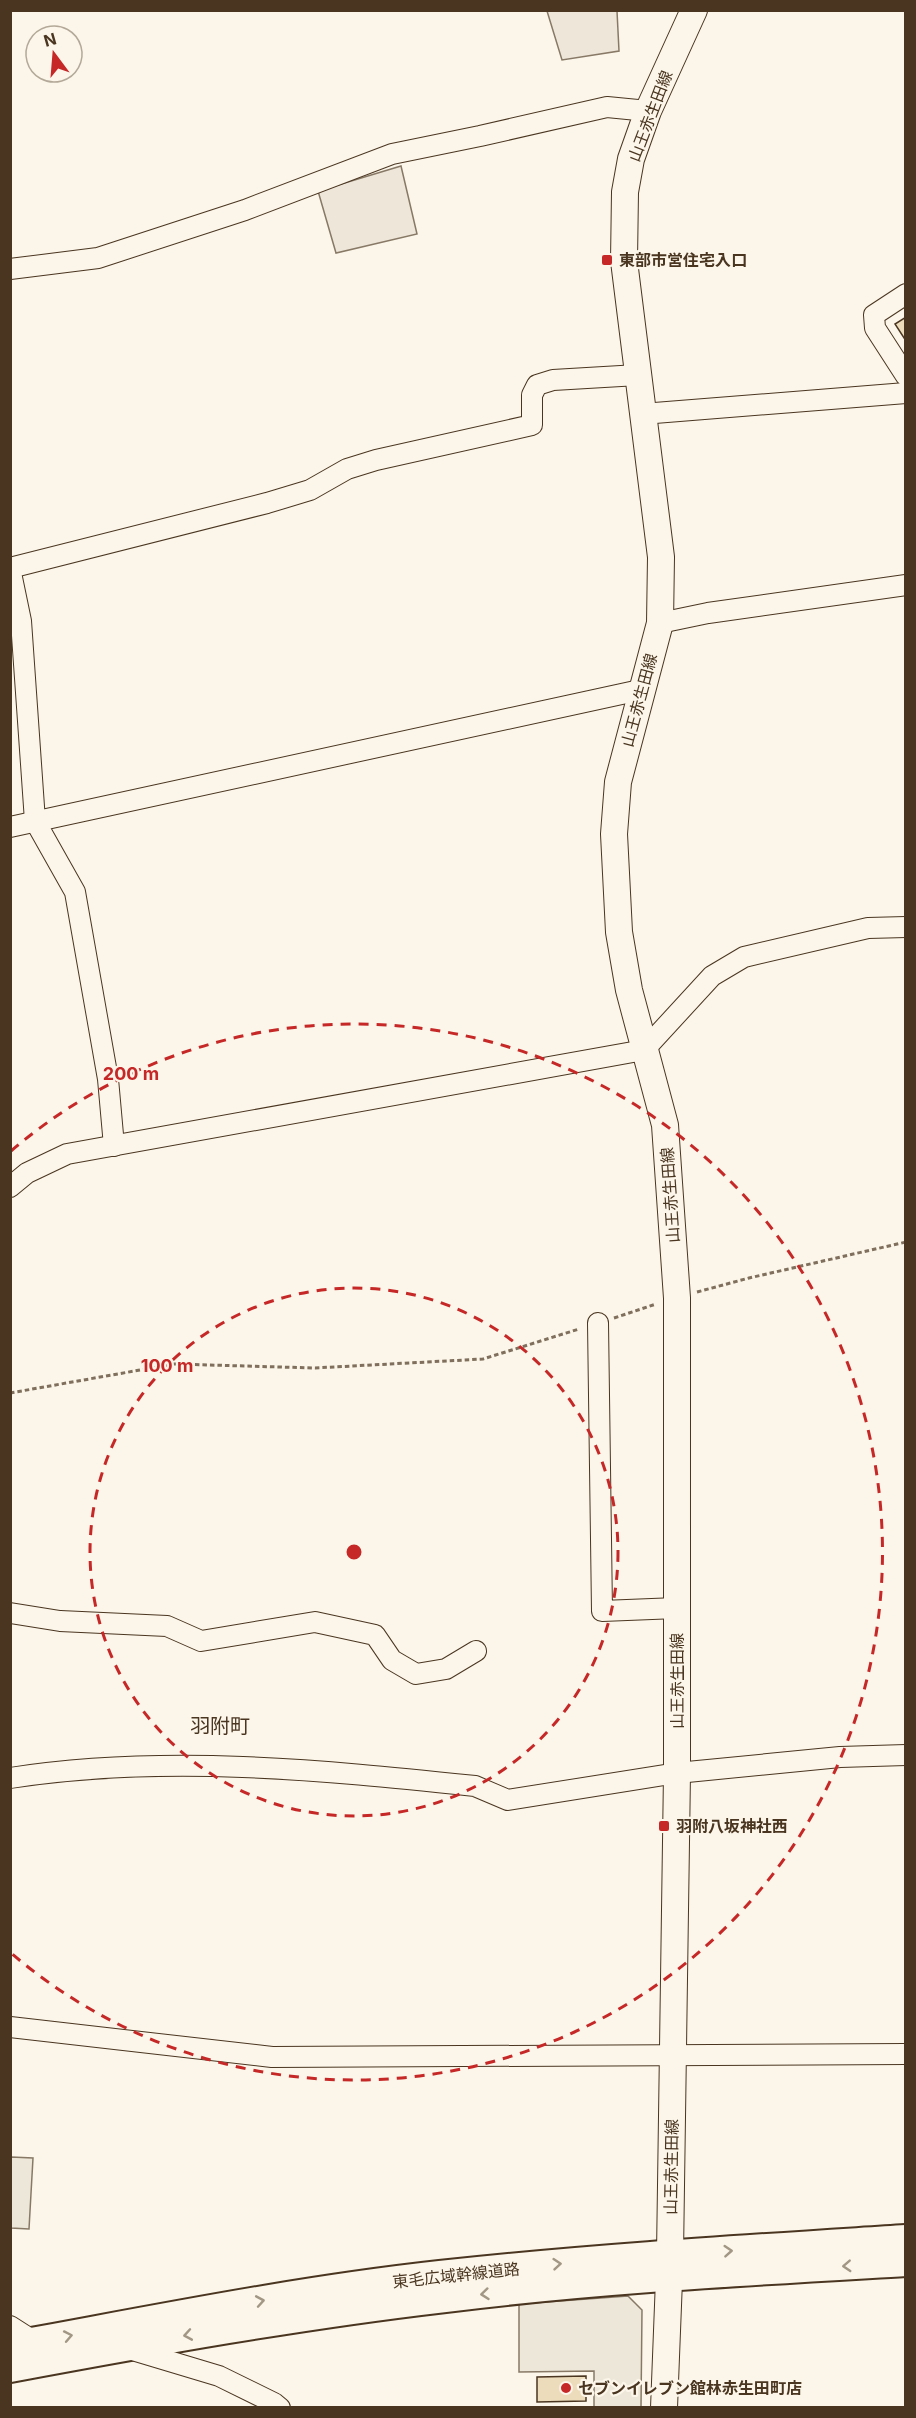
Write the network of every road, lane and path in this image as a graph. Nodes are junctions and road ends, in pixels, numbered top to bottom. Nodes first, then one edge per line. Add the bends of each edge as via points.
1 (694, 10) edge
2 (648, 111) junction
3 (10, 269) edge
4 (906, 294) edge
5 (638, 375) junction
6 (906, 376) edge
7 (906, 393) edge
8 (642, 414) junction
9 (10, 568) edge
10 (906, 585) edge
11 (660, 623) junction
12 (640, 690) junction
13 (35, 821) junction
14 (10, 827) edge
15 (906, 927) edge
16 (644, 1050) junction
17 (114, 1146) junction
18 (10, 1187) edge
19 (906, 1242) edge
20 (677, 1298) junction
21 (598, 1323) junction
22 (10, 1393) edge
23 (677, 1608) junction
24 (10, 1613) edge
25 (476, 1652) dead end
26 (906, 1755) edge
27 (677, 1773) junction
28 (10, 1778) edge
29 (10, 2027) edge
30 (673, 2054) junction
31 (906, 2054) edge
32 (906, 2240) edge
33 (906, 2262) edge
34 (669, 2265) junction
35 (10, 2326) edge
36 (23, 2344) edge
37 (123, 2347) junction
38 (10, 2368) edge
39 (280, 2408) edge
40 (664, 2408) edge

1 - 2 main road, 山王赤生田線
2 - 3 street via 607,107 392,154 245,210 99,258
2 - 5 main road, 山王赤生田線 via 631,159 625,192 624,261
4 - 6 street via 874,315 874,328
5 - 8 main road, 山王赤生田線
5 - 9 street via 553,380 537,385 532,395 532,425 376,460 310,490 267,503
7 - 8 street
8 - 11 main road, 山王赤生田線 via 661,557
9 - 13 street via 21,621
10 - 11 street
11 - 12 main road, 山王赤生田線
12 - 13 street
12 - 16 main road, 山王赤生田線 via 618,782 615,874 621,944
13 - 14 street
13 - 17 street via 75,892 108,1079
15 - 16 street via 868,928 744,957 712,976
16 - 17 street
16 - 20 main road, 山王赤生田線 via 665,1125
17 - 18 street via 67,1154 27,1173
19 - 20 path
20 - 21 path
20 - 23 main road, 山王赤生田線
21 - 22 path via 483,1359 315,1368 174,1364
21 - 23 street via 602,1611
23 - 27 main road, 山王赤生田線
24 - 25 street via 60,1621 167,1626 201,1641 315,1622 375,1635 392,1660 416,1674 446,1669
26 - 27 street via 840,1757
27 - 28 street via 508,1800 475,1786 259,1766 104,1768
27 - 30 main road, 山王赤生田線
29 - 30 street via 272,2056
30 - 31 street
30 - 34 main road, 山王赤生田線
34 -> 32 highway, 東毛広域幹線道路
33 -> 34 highway, 東毛広域幹線道路
36 -> 34 highway, 東毛広域幹線道路 via 324,2290 440,2275
34 -> 37 highway, 東毛広域幹線道路
34 - 40 main road, 山王赤生田線
35 - 36 street
37 - 38 highway, 東毛広域幹線道路
37 - 39 street via 219,2376

